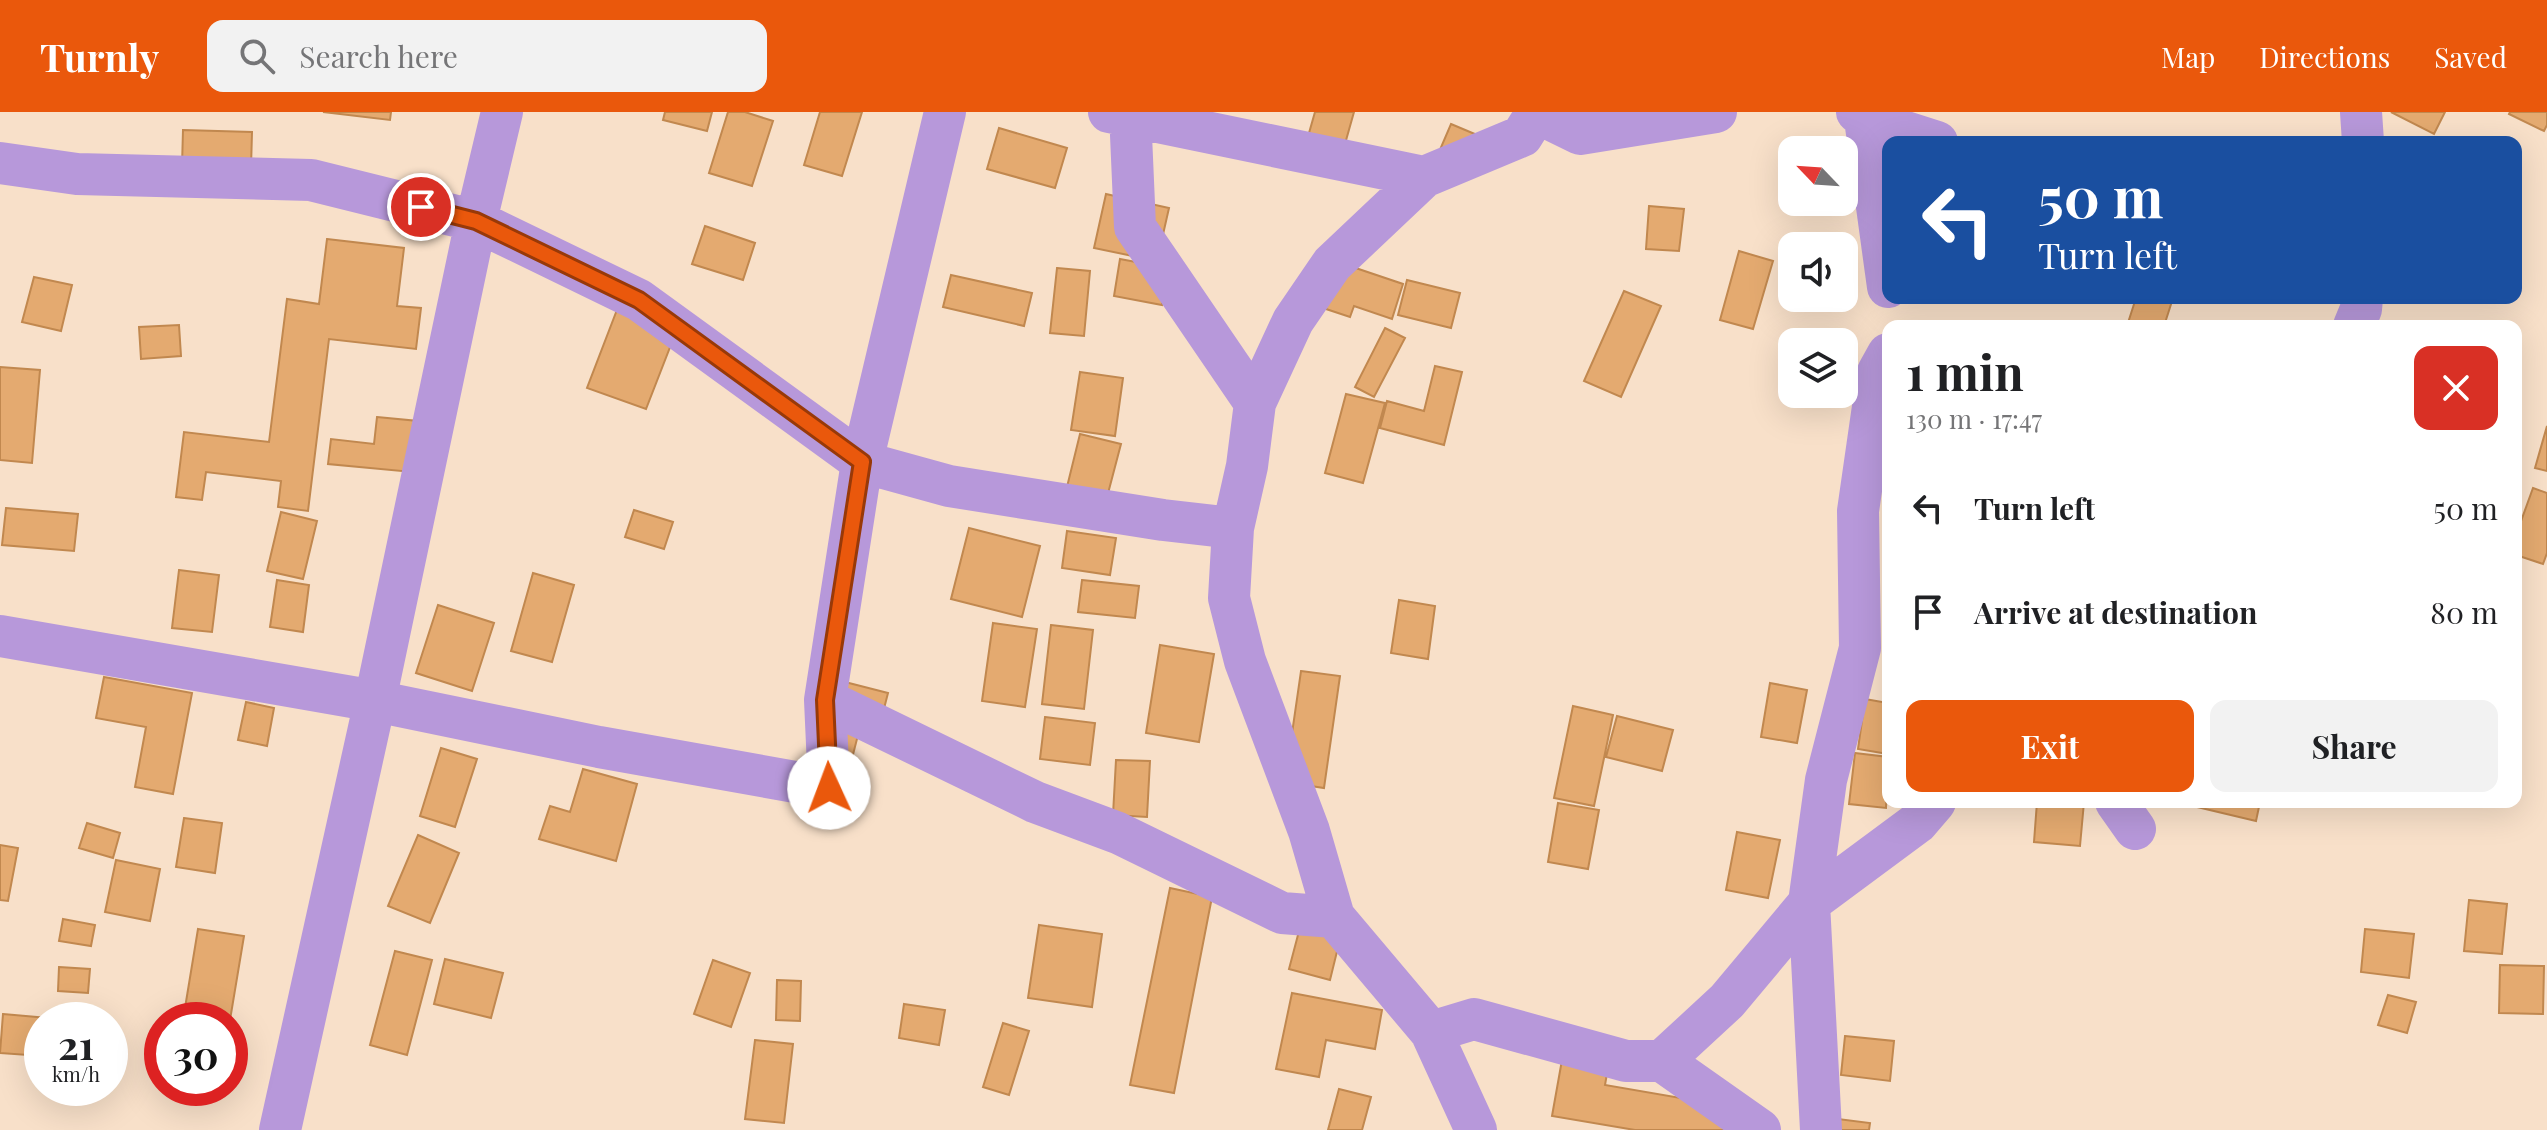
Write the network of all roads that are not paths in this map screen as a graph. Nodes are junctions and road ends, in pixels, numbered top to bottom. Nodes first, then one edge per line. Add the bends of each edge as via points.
1 (502, 112) edge
2 (945, 112) edge
3 (1716, 112) edge
4 (1821, 112) edge
5 (2361, 112) edge
6 (1536, 113) edge
7 (1123, 114) edge
8 (1863, 114) edge
9 (1921, 136) edge
10 (2363, 136) edge
11 (0, 163) edge
12 (1424, 177) junction
13 (476, 221) junction
14 (1882, 245) edge
15 (1882, 365) edge
16 (1255, 403) junction
17 (862, 462) junction
18 (1233, 528) junction
19 (0, 636) edge
20 (825, 700) junction
21 (375, 701) junction
22 (1930, 808) edge
23 (1809, 903) junction
24 (1334, 917) junction
25 (1431, 1032) junction
26 (1662, 1061) junction
27 (280, 1130) edge
28 (1476, 1130) edge
29 (1760, 1130) edge
30 (1821, 1130) edge

1 - 13 street
2 - 17 street
3 - 6 street via 1580,134
4 - 8 street
5 - 10 street
6 - 12 street via 1522,136
7 - 12 street
7 - 16 street via 1135,227
8 - 9 street
8 - 14 street
11 - 13 street via 77,174 311,180
12 - 16 street via 1332,264 1293,321
13 - 17 street via 639,300
13 - 21 street
15 - 23 street via 1858,511 1860,648 1826,780
16 - 18 street
17 - 18 street via 949,486
17 - 20 street
18 - 24 street via 1229,598 1245,661 1309,831
19 - 21 street
20 - 21 street via 829,788
20 - 24 street via 1282,913
21 - 27 street
22 - 23 street
23 - 26 street via 1727,1001
23 - 30 street
24 - 25 street
25 - 26 street via 1474,1019 1626,1061
25 - 28 street
26 - 29 street

